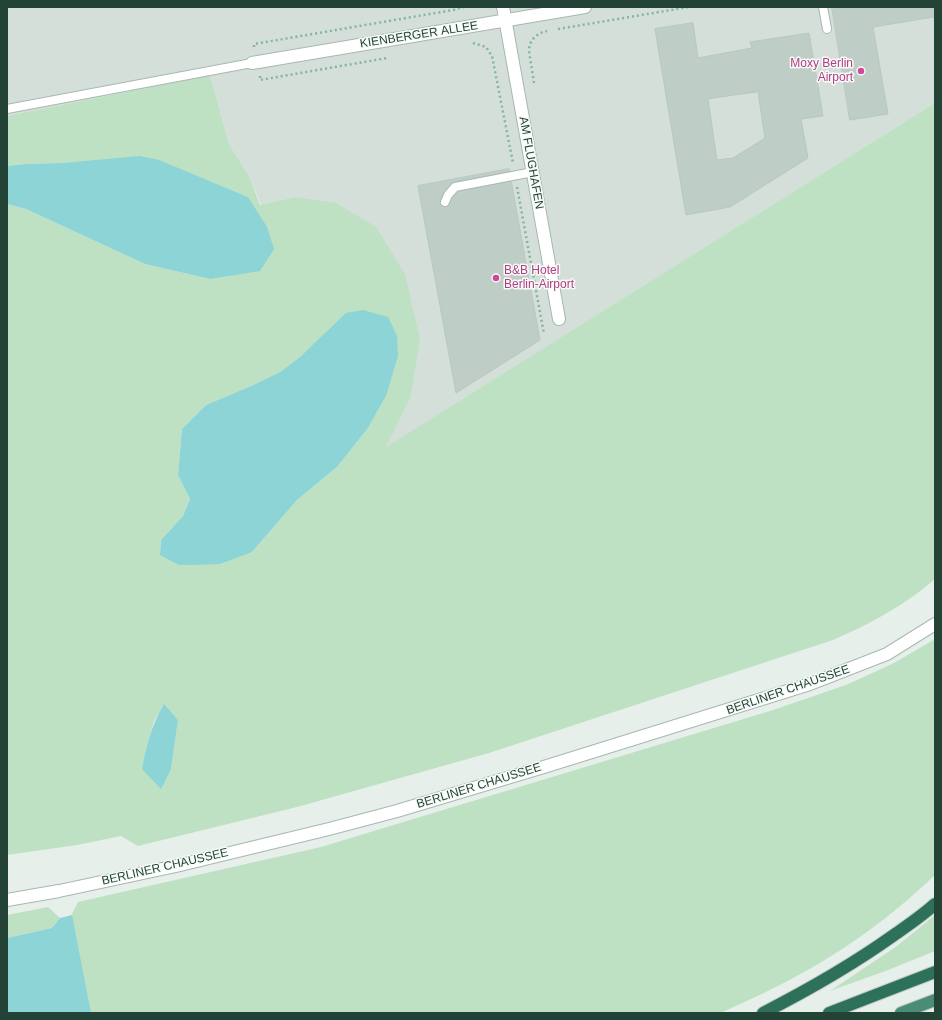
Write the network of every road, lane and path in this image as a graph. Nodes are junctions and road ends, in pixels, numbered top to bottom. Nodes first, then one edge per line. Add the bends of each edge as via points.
1 (464, 7) edge
2 (503, 7) edge
3 (585, 7) edge
4 (689, 7) edge
5 (823, 7) edge
6 (506, 21) junction
7 (827, 29) dead end
8 (466, 44) dead end
9 (390, 57) dead end
10 (254, 62) junction
11 (536, 90) dead end
12 (7, 109) edge
13 (533, 172) junction
14 (515, 175) junction
15 (445, 202) dead end
16 (559, 319) dead end
17 (544, 334) dead end
18 (935, 624) edge
19 (7, 900) edge
20 (935, 904) edge
21 (935, 972) edge
22 (935, 1000) edge
23 (763, 1013) edge
24 (829, 1013) edge
25 (901, 1013) edge

1 - 10 path via 254,44
2 - 6 street, AM FLUGHAFEN
3 - 6 street, KIENBERGER ALLEE
4 - 11 path via 538,34 528,50
5 - 7 lane
6 - 10 street, KIENBERGER ALLEE
6 - 13 street, AM FLUGHAFEN
8 - 14 path via 483,46 492,56
9 - 10 path via 260,80
10 - 12 lane
13 - 14 lane
13 - 16 street, AM FLUGHAFEN
14 - 15 lane via 455,187
14 - 17 path
18 - 19 street, BERLINER CHAUSSEE via 886,654 810,684 397,811 176,866
20 - 23 highway via 873,950 810,989
21 - 24 highway
22 - 25 highway

